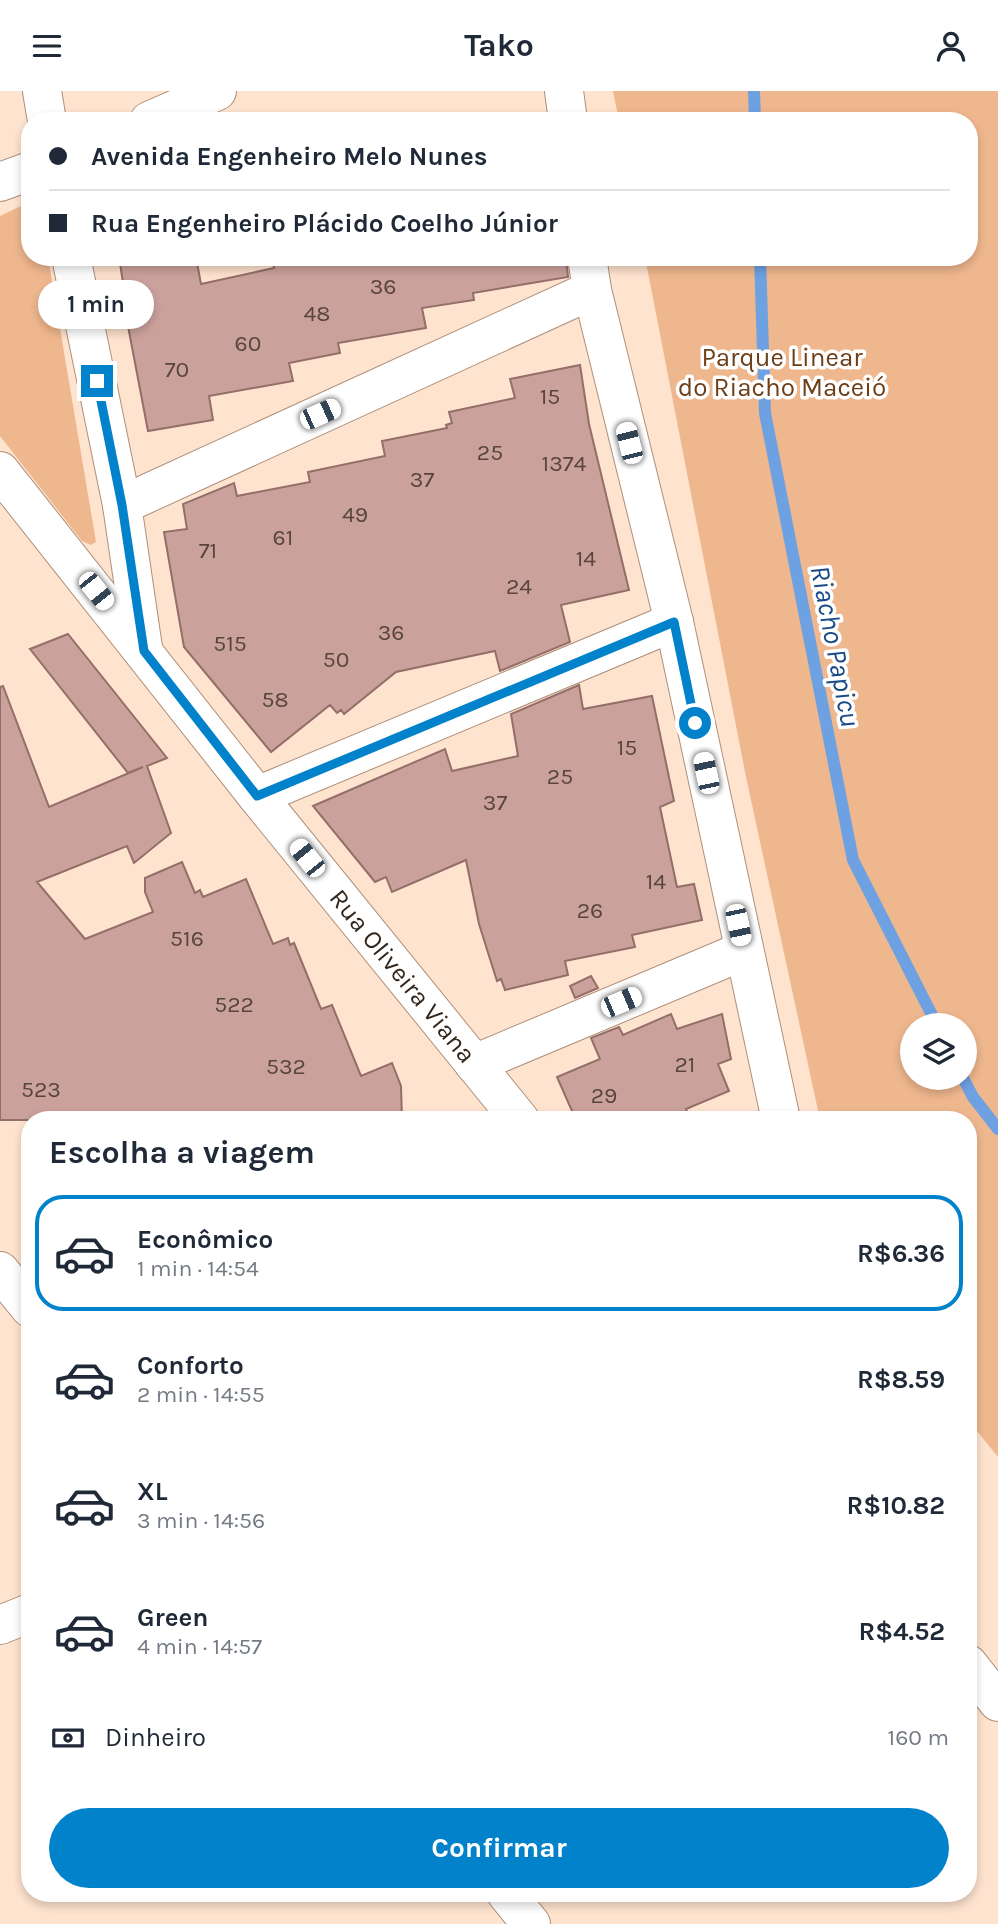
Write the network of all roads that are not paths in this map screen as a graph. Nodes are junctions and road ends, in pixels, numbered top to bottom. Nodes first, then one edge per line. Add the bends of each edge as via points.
1 (42, 91) edge
2 (217, 91) edge
3 (564, 91) edge
4 (46, 112) edge
5 (169, 112) edge
6 (567, 112) edge
7 (21, 174) edge
8 (0, 182) edge
9 (73, 266) edge
10 (589, 273) edge
11 (0, 471) edge
12 (122, 505) junction
13 (674, 622) junction
14 (144, 651) junction
15 (257, 796) junction
16 (743, 951) junction
17 (474, 1064) junction
18 (513, 1111) edge
19 (779, 1111) edge
20 (0, 1271) edge
21 (21, 1297) edge
22 (21, 1617) edge
23 (0, 1625) edge
24 (977, 1675) edge
25 (998, 1702) edge
26 (513, 1902) edge
27 (531, 1924) edge

1 - 4 street
2 - 5 street
3 - 6 street
7 - 8 street
9 - 12 street
10 - 12 street
10 - 13 street
11 - 14 street, Rua Oliveira Viana
12 - 14 street
13 - 15 street
13 - 16 street
14 - 15 street, Rua Oliveira Viana
15 - 17 street, Rua Oliveira Viana
16 - 17 street
16 - 19 street
17 - 18 street, Rua Oliveira Viana
20 - 21 street
22 - 23 street
24 - 25 street
26 - 27 street

